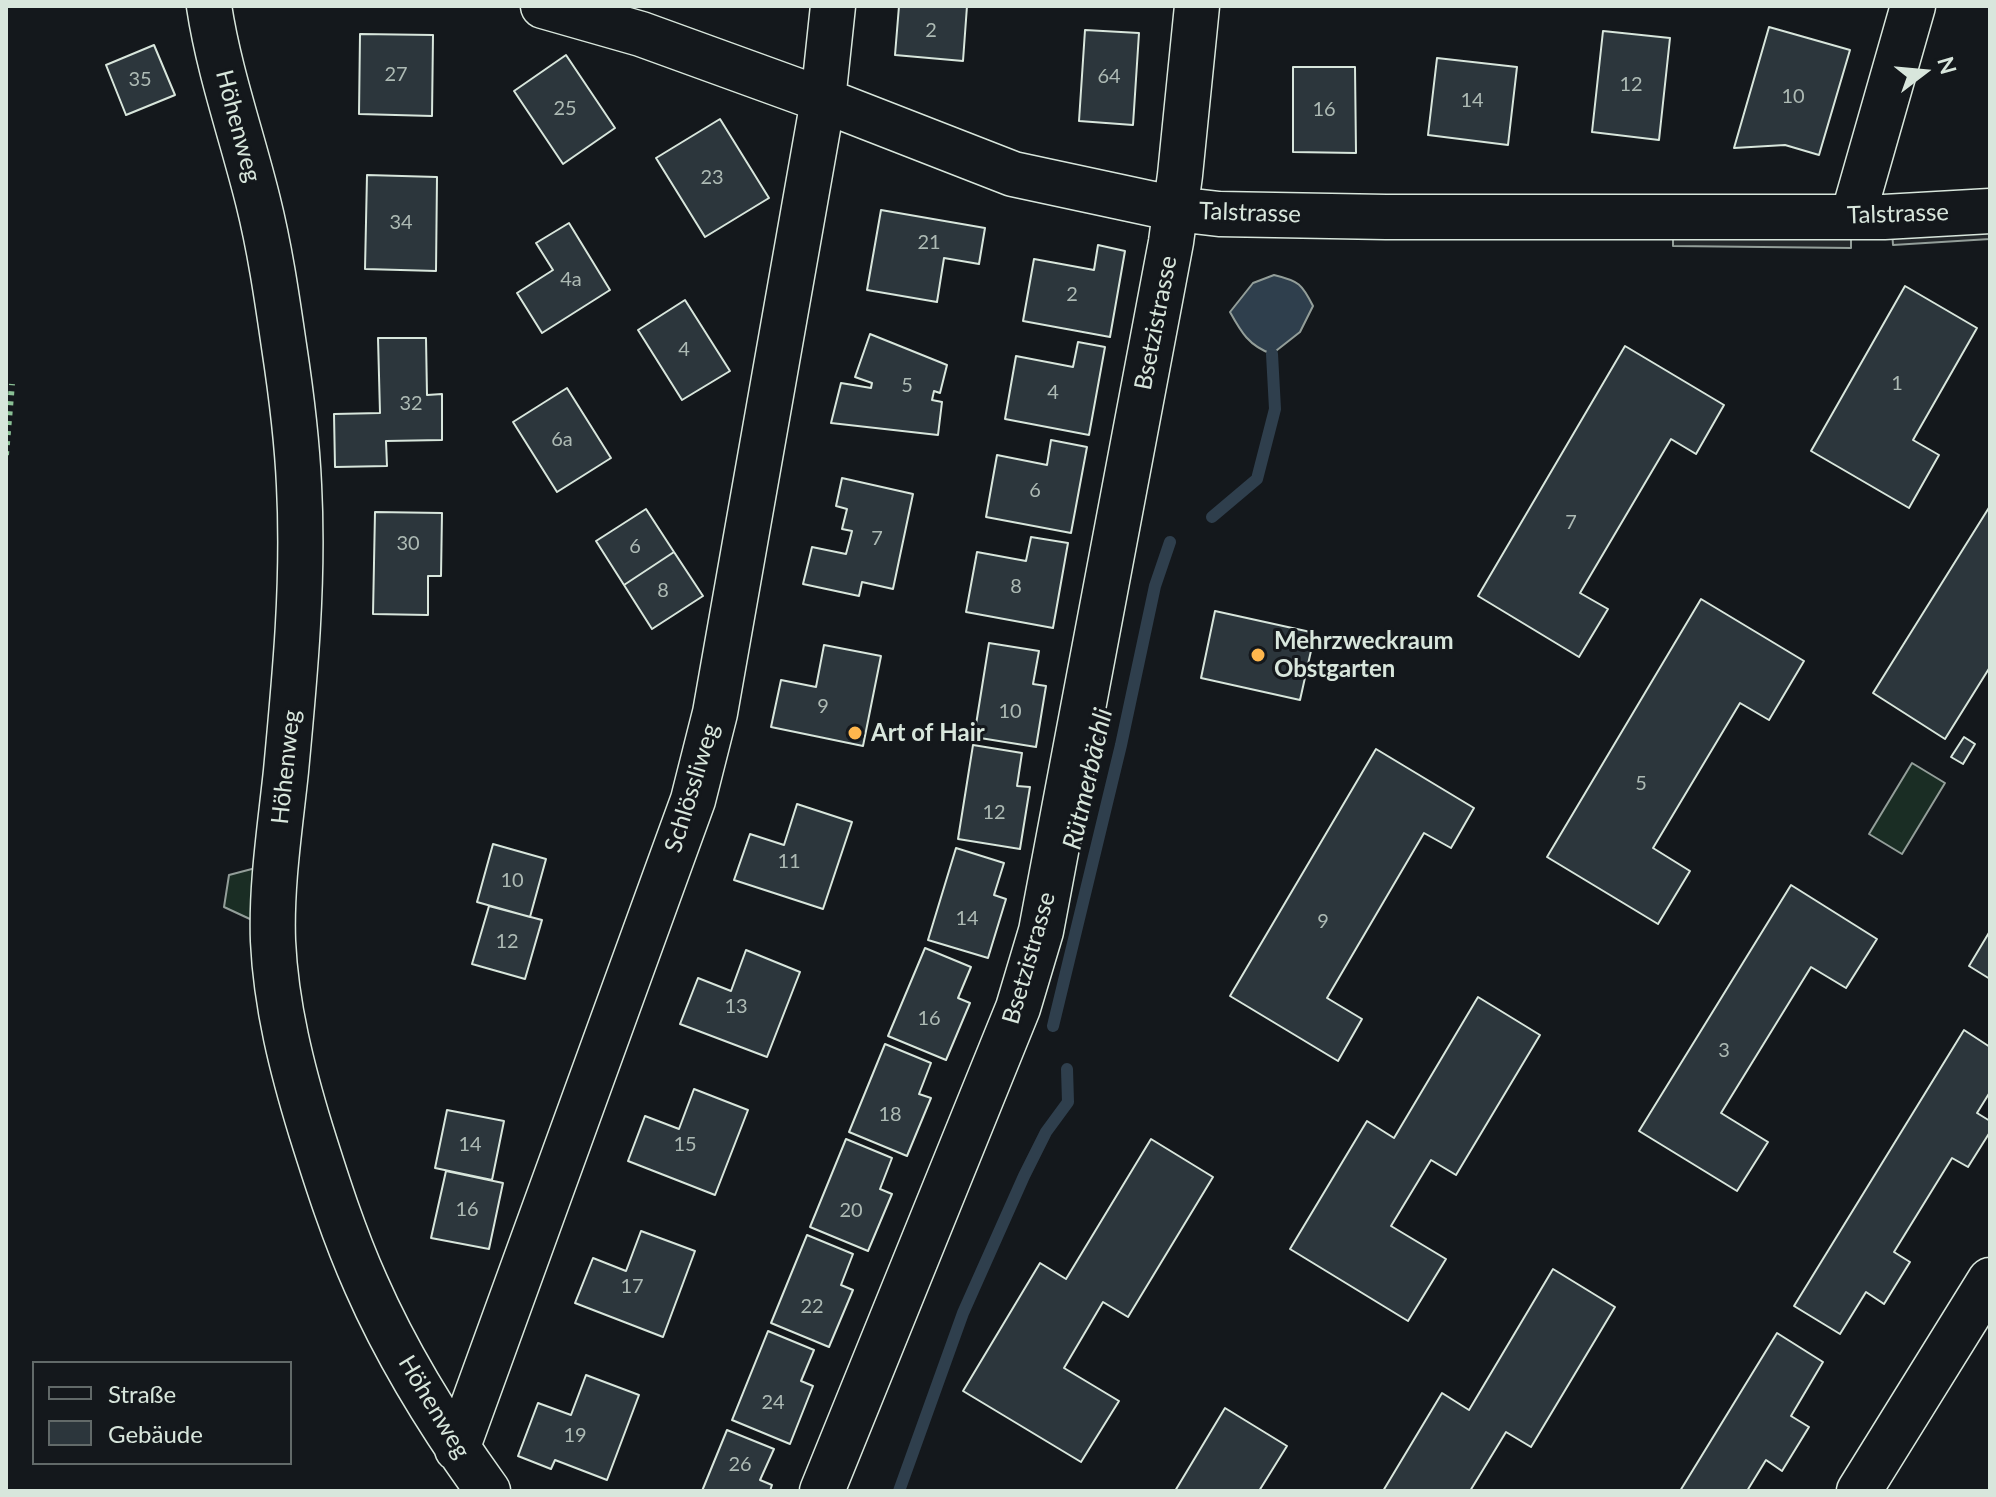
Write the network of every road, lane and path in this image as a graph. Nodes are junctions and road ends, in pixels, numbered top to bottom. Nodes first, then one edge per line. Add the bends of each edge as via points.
1 (209, 6) edge
2 (543, 6) edge
3 (833, 6) edge
4 (1197, 6) edge
5 (1913, 6) edge
6 (823, 100) junction
7 (1176, 209) junction
8 (1990, 211) edge
9 (1853, 216) junction
10 (1990, 1280) edge
11 (457, 1449) junction
12 (488, 1491) edge
13 (822, 1491) edge
14 (1859, 1491) edge

1 - 11 street, Höhenweg via 276,289 299,484 295,680 275,876 273,942 279,1000 293,1072 366,1284
2 - 6 street, Talstrasse via 641,34
3 - 6 street, Schlössliweg
4 - 7 street, Bsetzistrasse
5 - 9 street
6 - 7 street, Talstrasse via 1013,174
6 - 11 street, Schlössliweg via 715,713 693,800
7 - 9 street, Talstrasse via 1385,217
7 - 13 street, Bsetzistrasse via 1041,931 1018,1008
8 - 9 street, Talstrasse
10 - 14 street
11 - 12 street, Höhenweg

